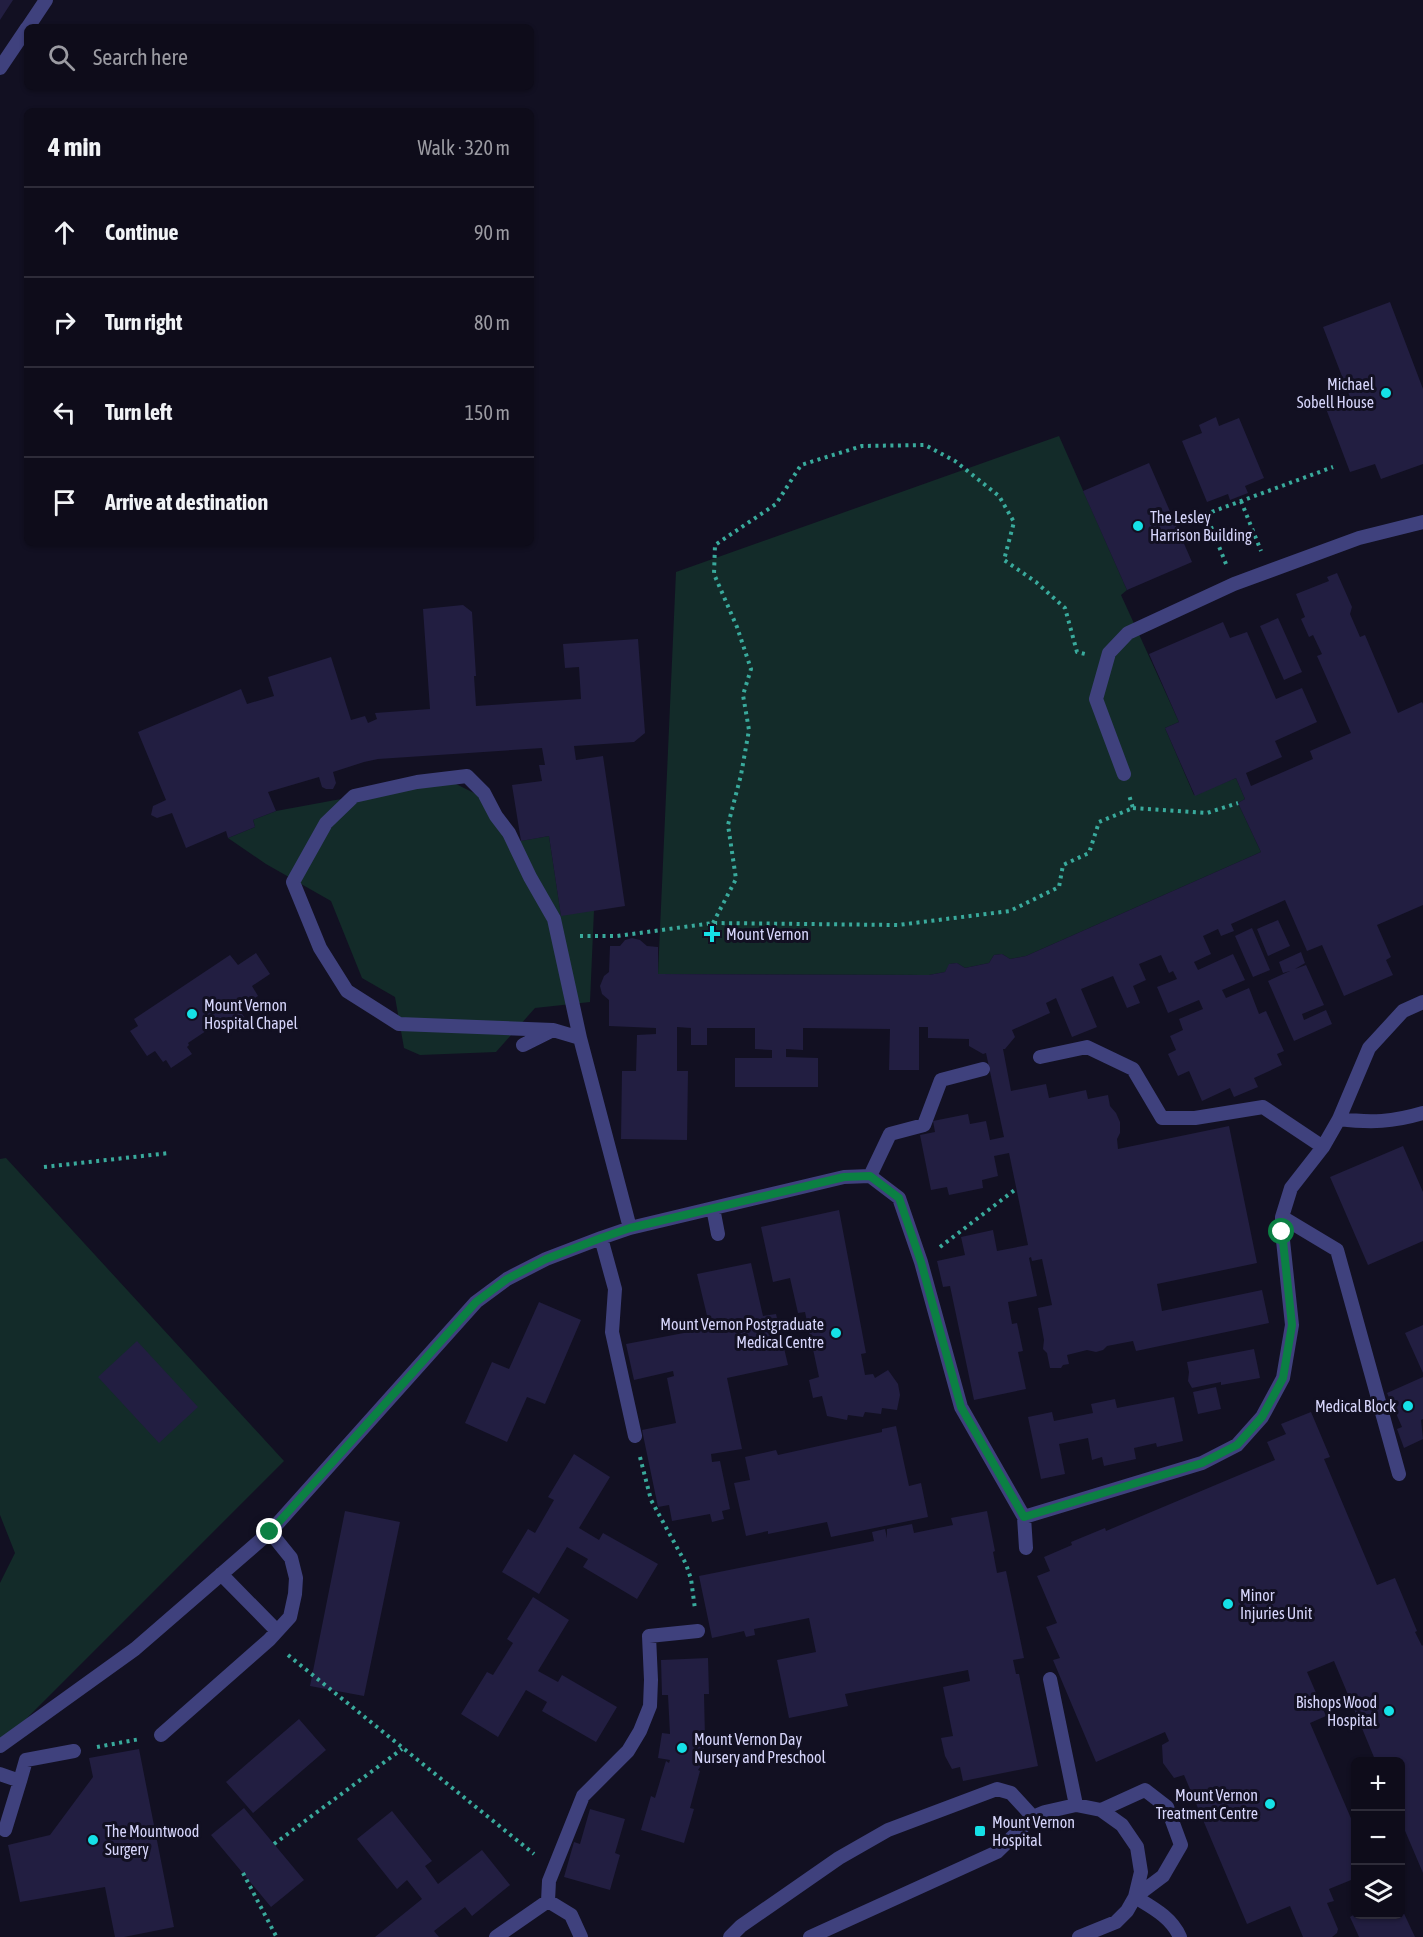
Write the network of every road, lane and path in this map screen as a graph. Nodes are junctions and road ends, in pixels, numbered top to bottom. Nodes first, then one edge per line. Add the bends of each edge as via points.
1 (46, 0) edge
2 (29, 24) edge
3 (24, 32) edge
4 (0, 68) edge
5 (1334, 466) dead end
6 (1241, 501) junction
7 (1423, 522) edge
8 (1269, 571) junction
9 (1234, 584) junction
10 (1105, 663) junction
11 (1124, 774) joint
12 (1238, 803) dead end
13 (1133, 808) junction
14 (713, 923) junction
15 (558, 937) junction
16 (1423, 1002) edge
17 (552, 1030) junction
18 (580, 1038) junction
19 (523, 1045) dead end
20 (1040, 1057) dead end
21 (983, 1070) dead end
22 (1423, 1113) edge
23 (1339, 1119) junction
24 (1323, 1147) junction
25 (169, 1154) dead end
26 (44, 1167) dead end
27 (870, 1176) junction
28 (1016, 1189) dead end
29 (712, 1208) junction
30 (1282, 1217) junction
31 (630, 1228) junction
32 (718, 1234) dead end
33 (601, 1238) junction
34 (921, 1262) junction
35 (635, 1436) joint
36 (1399, 1474) dead end
37 (1024, 1517) junction
38 (270, 1532) junction
39 (1026, 1548) dead end
40 (221, 1574) junction
41 (698, 1630) joint
42 (273, 1635) junction
43 (1050, 1679) dead end
44 (161, 1735) joint
45 (0, 1746) edge
46 (402, 1749) junction
47 (74, 1751) joint
48 (0, 1774) edge
49 (20, 1781) junction
50 (1076, 1805) junction
51 (1101, 1810) junction
52 (1033, 1817) junction
53 (5, 1830) dead end
54 (274, 1844) dead end
55 (554, 1869) junction
56 (243, 1873) dead end
57 (1135, 1898) junction
58 (548, 1901) junction
59 (279, 1937) edge
60 (496, 1937) edge
61 (581, 1937) edge
62 (730, 1937) edge
63 (810, 1937) edge
64 (1079, 1937) edge
65 (1180, 1937) edge

1 - 2 lane
3 - 4 lane
5 - 6 path
6 - 8 path
6 - 9 path via 1206,514
7 - 8 lane via 1359,538
8 - 9 lane
9 - 10 lane via 1128,633 1108,653
10 - 11 lane via 1096,699
10 - 14 path via 1077,652 1065,608 1004,560 1014,522 999,496 955,461 925,445 862,446 801,465 776,504 715,545 714,574 751,669 743,695 750,730 728,825 736,879
11 - 13 path
12 - 13 path via 1207,813
13 - 14 path via 1099,822 1089,853 1063,866 1059,887 1010,911 898,925
14 - 15 path via 617,936
15 - 17 lane via 554,919 509,833 484,793 467,777 417,782 354,796 326,823 293,882 320,948 347,991 399,1024
15 - 18 lane
16 - 23 lane via 1403,1011 1369,1048
17 - 18 lane
17 - 19 lane
18 - 31 lane
20 - 24 lane via 1087,1047 1134,1069 1162,1118 1195,1118 1263,1107
21 - 27 lane via 941,1080 924,1125 890,1134
22 - 23 lane via 1396,1121
23 - 24 lane
24 - 30 lane via 1291,1188
25 - 26 path
27 - 29 lane via 844,1177
27 - 34 lane via 899,1198
28 - 34 path
29 - 31 lane
29 - 32 lane
30 - 36 lane via 1337,1250
30 - 37 lane via 1292,1325 1283,1378 1262,1417 1237,1445 1202,1463
31 - 33 lane
33 - 35 lane via 615,1290 612,1332
33 - 38 lane via 536,1264 476,1302
34 - 37 lane via 961,1407
35 - 41 path via 651,1500 679,1548 691,1580
37 - 39 lane
38 - 40 lane
38 - 42 lane via 291,1558 296,1578 290,1617
40 - 42 lane
40 - 45 lane via 135,1649
41 - 55 lane via 649,1636 650,1706 640,1731 628,1750 583,1796
42 - 44 lane
42 - 46 path
43 - 50 lane
44 - 47 path
46 - 54 path
46 - 55 path
47 - 49 lane via 26,1760
48 - 49 lane
49 - 53 lane
50 - 51 lane
50 - 52 lane
51 - 57 lane via 1122,1825 1137,1847 1141,1872
51 - 57 lane via 1145,1790 1167,1807 1181,1845 1163,1876
52 - 62 lane via 1011,1793 997,1789 888,1830 839,1858
52 - 63 lane via 998,1852
55 - 58 lane
56 - 59 path
57 - 64 lane via 1116,1922
57 - 65 lane via 1164,1915
58 - 60 lane
58 - 61 lane via 571,1915

